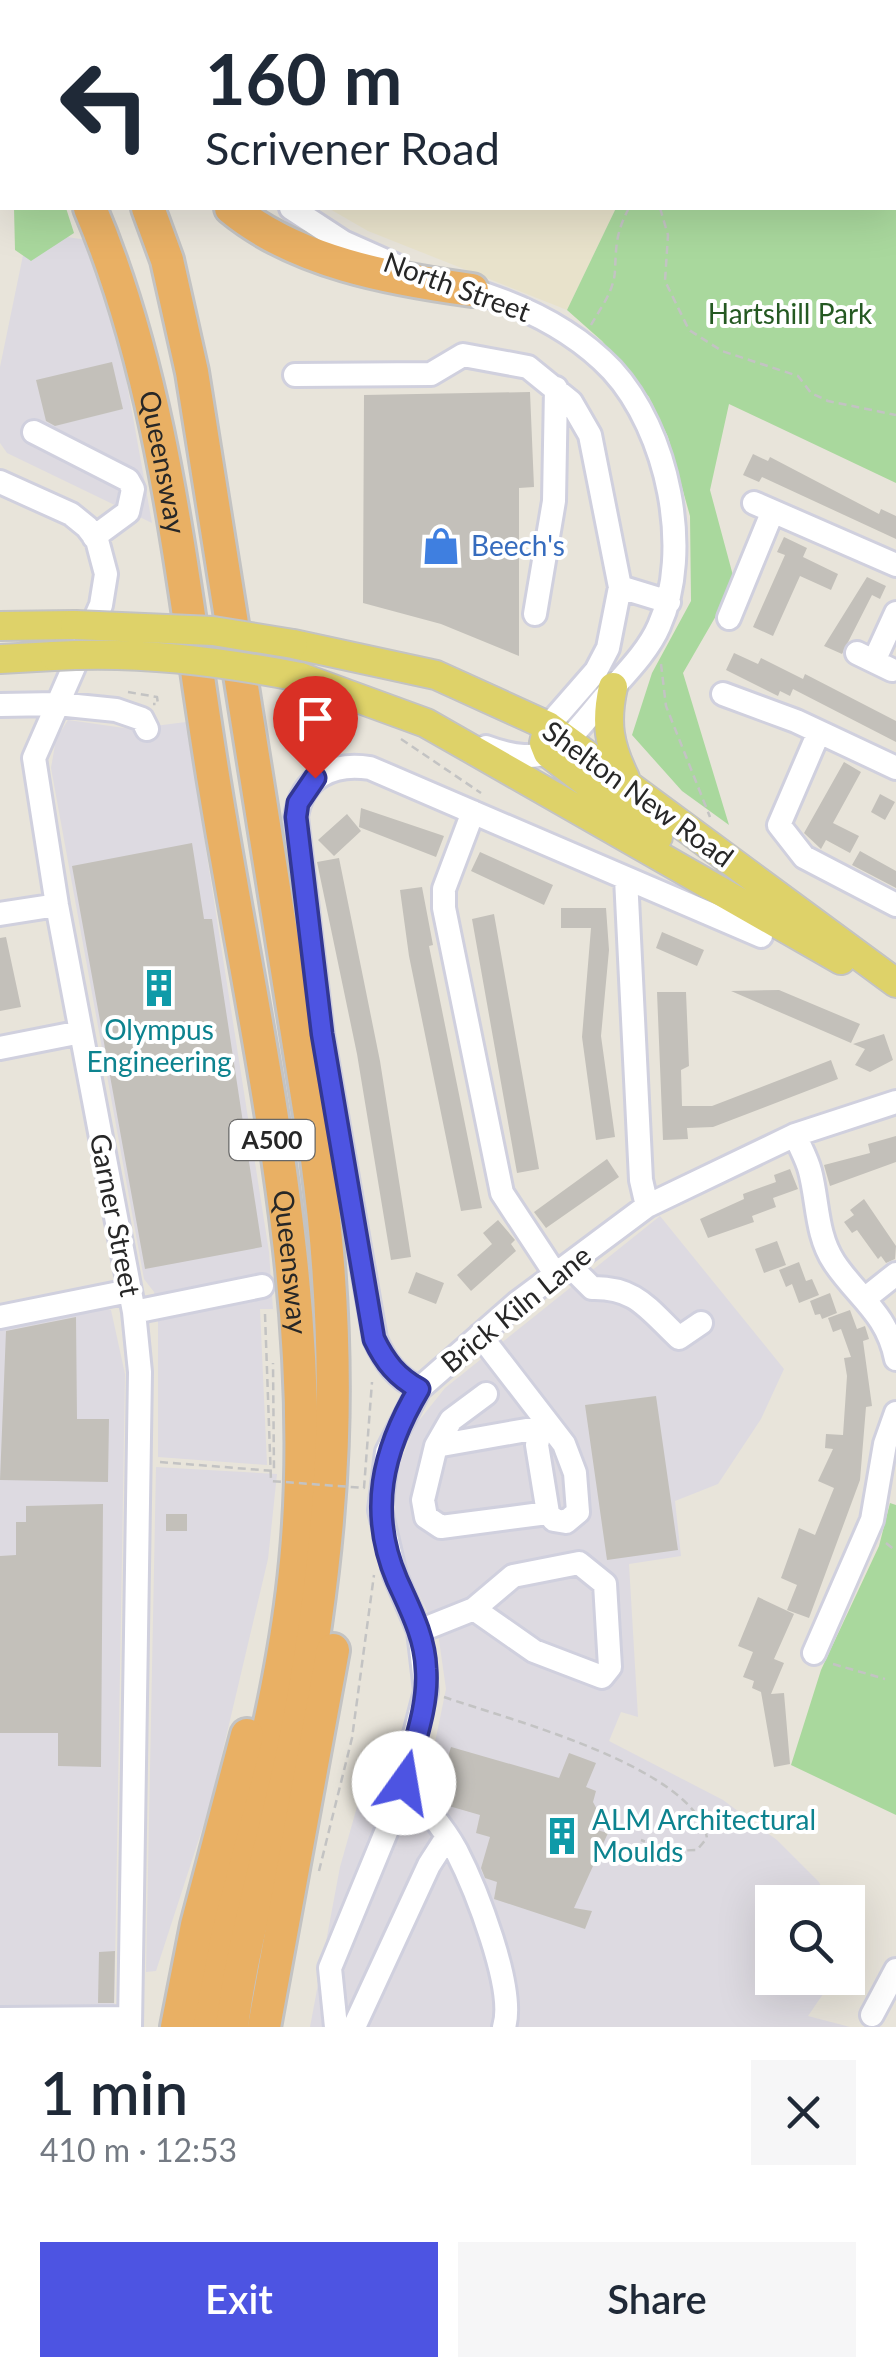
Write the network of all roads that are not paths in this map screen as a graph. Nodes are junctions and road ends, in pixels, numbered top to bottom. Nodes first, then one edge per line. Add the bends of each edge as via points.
1 (91, 210) edge
2 (149, 210) edge
3 (234, 210) edge
4 (294, 210) edge
5 (472, 290) junction
6 (294, 375) dead end
7 (556, 388) junction
8 (34, 432) dead end
9 (0, 482) edge
10 (94, 537) junction
11 (896, 565) edge
12 (620, 587) junction
13 (669, 602) junction
14 (896, 613) edge
15 (535, 614) dead end
16 (0, 617) edge
17 (730, 618) dead end
18 (42, 623) junction
19 (0, 626) edge
20 (0, 659) edge
21 (874, 661) dead end
22 (613, 688) junction
23 (724, 694) dead end
24 (0, 704) edge
25 (57, 704) junction
26 (426, 723) junction
27 (147, 728) dead end
28 (819, 732) junction
29 (556, 739) junction
30 (896, 768) edge
31 (628, 783) junction
32 (472, 812) junction
33 (626, 878) junction
34 (738, 900) junction
35 (57, 905) junction
36 (896, 905) edge
37 (0, 914) edge
38 (760, 936) dead end
39 (894, 982) edge
40 (81, 1032) junction
41 (0, 1048) edge
42 (896, 1102) edge
43 (795, 1135) junction
44 (647, 1206) junction
45 (562, 1270) junction
46 (896, 1274) edge
47 (262, 1286) dead end
48 (867, 1297) junction
49 (131, 1302) junction
50 (0, 1317) edge
51 (701, 1323) dead end
52 (480, 1335) junction
53 (896, 1358) edge
54 (336, 1371) junction
55 (419, 1389) junction
56 (301, 1391) junction
57 (486, 1394) dead end
58 (896, 1413) edge
59 (540, 1423) junction
60 (436, 1446) junction
61 (548, 1513) junction
62 (474, 1609) junction
63 (419, 1631) junction
64 (811, 1638) road end
65 (404, 1783) junction
66 (448, 1837) junction
67 (896, 1970) edge
68 (872, 2015) dead end
69 (0, 2019) edge
70 (130, 2022) edge
71 (176, 2027) edge
72 (207, 2027) edge
73 (232, 2027) edge
74 (264, 2027) edge
75 (336, 2027) edge
76 (354, 2027) edge
77 (504, 2027) edge

1 - 56 highway, Queensway / A500 via 146,382 172,520 281,1191
2 - 54 highway, Queensway / A500 via 168,260 210,471 318,1158
3 - 5 highway via 293,244 365,271
4 - 5 street, North Street via 382,260
5 - 13 street, North Street via 513,303 580,344 612,371 635,404 664,466 676,557
6 - 7 street via 431,374 464,355 528,367
7 - 12 street via 590,435
7 - 15 street via 554,500
8 - 10 street via 128,480 128,512
9 - 10 street via 71,514
10 - 25 street, Garner Street via 105,593
11 - 17 street via 763,508 762,537
12 - 13 street
12 - 29 street via 608,648
13 - 22 street, North Street via 657,632
14 - 21 street
16 - 18 main road
18 - 19 main road, Shelton New Road
18 - 29 main road, Shelton New Road, bridge via 213,631 436,675
20 - 26 main road, Shelton New Road, bridge via 144,654 214,660 300,678
22 - 29 street, North Street
22 - 31 main road via 606,718 610,748
23 - 28 street
24 - 25 street
25 - 27 street via 118,700
25 - 35 street, Garner Street via 34,758
26 - 29 street via 513,757 538,758
26 - 34 main road, Shelton New Road
28 - 30 street
28 - 36 street via 770,825 804,857
29 - 31 main road, Shelton New Road
29 - 34 main road
31 - 39 main road, Shelton New Road
32 - 33 street
32 - 45 street via 444,890 444,908 502,1193
32 - 55 street via 347,764 315,778 296,817 322,1034 374,1339 392,1370
33 - 38 street
33 - 44 street
34 - 39 main road, Shelton New Road via 829,956
35 - 37 street
35 - 40 street, Garner Street
40 - 41 street
40 - 49 street, Garner Street
42 - 43 street, Brick Kiln Lane
43 - 44 street, Brick Kiln Lane
43 - 48 street via 810,1168 820,1232 833,1261
44 - 45 street, Brick Kiln Lane
45 - 51 street via 592,1288 621,1288 679,1338
45 - 52 street, Brick Kiln Lane
46 - 48 street
47 - 49 street
48 - 53 street
49 - 50 street
49 - 70 street, Garner Street via 142,1460
52 - 55 street, Brick Kiln Lane
52 - 59 street
54 - 73 highway, Queensway / A500 via 320,1608
54 - 74 highway via 343,1456 337,1619
55 - 63 street, Brick Kiln Lane via 387,1452 380,1510 395,1575
56 - 71 highway via 280,1582
56 - 72 highway, Queensway / A500 via 301,1492 284,1658
57 - 60 street via 451,1420
58 - 64 street via 872,1520
59 - 60 street
59 - 61 street
59 - 61 street via 572,1459 578,1504 576,1517 566,1522
60 - 61 street via 423,1500 432,1525
62 - 62 street via 534,1651 602,1677 610,1668 605,1584 579,1564 512,1576
62 - 63 street
63 - 65 street, Brick Kiln Lane via 426,1691
65 - 66 street
65 - 75 street, Brick Kiln Lane via 330,1968
66 - 76 street
66 - 77 street via 499,1970 508,2015
67 - 68 street
69 - 70 street

